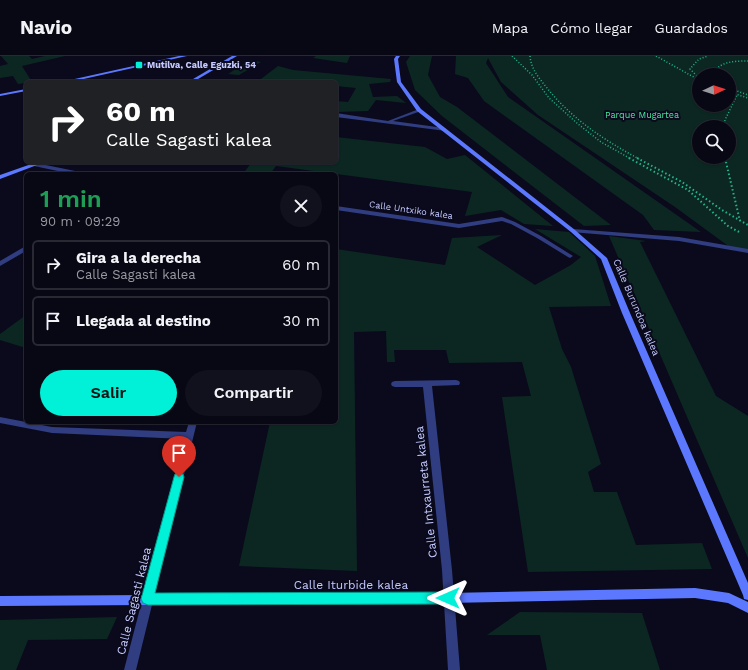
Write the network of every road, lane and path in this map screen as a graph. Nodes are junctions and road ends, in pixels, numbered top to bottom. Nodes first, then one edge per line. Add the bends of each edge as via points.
1 (185, 56) edge
2 (224, 56) edge
3 (235, 56) edge
4 (398, 56) edge
5 (512, 56) edge
6 (530, 56) edge
7 (656, 56) edge
8 (700, 56) edge
9 (708, 56) edge
10 (230, 59) junction
11 (698, 59) junction
12 (748, 61) edge
13 (716, 68) edge
14 (692, 71) edge
15 (692, 75) edge
16 (72, 80) edge
17 (193, 80) edge
18 (24, 90) edge
19 (736, 91) edge
20 (0, 95) edge
21 (737, 95) joint
22 (748, 97) edge
23 (419, 110) junction
24 (338, 116) edge
25 (725, 120) edge
26 (389, 122) junction
27 (444, 130) junction
28 (36, 164) edge
29 (43, 164) edge
30 (727, 164) edge
31 (73, 172) edge
32 (0, 177) edge
33 (338, 208) edge
34 (740, 221) junction
35 (748, 225) edge
36 (573, 231) junction
37 (746, 236) dead end
38 (24, 249) dead end
39 (748, 251) edge
40 (570, 256) dead end
41 (0, 264) edge
42 (456, 383) dead end
43 (395, 384) dead end
44 (427, 384) junction
45 (0, 420) edge
46 (193, 424) edge
47 (190, 436) junction
48 (748, 595) edge
49 (448, 598) junction
50 (148, 599) junction
51 (0, 601) edge
52 (748, 608) edge
53 (130, 670) edge
54 (454, 670) edge

1 - 16 street
2 - 10 street
3 - 10 street
4 - 23 street, Calle Burundoa kalea via 396,59 399,82
5 - 37 path via 532,75 558,108 601,142 688,190 728,226
6 - 34 path via 534,71 549,92 582,124 605,141 682,182
7 - 15 path
8 - 11 path
9 - 11 path
10 - 17 street
11 - 14 path via 690,69
12 - 13 path via 724,64
18 - 20 street
19 - 22 path
21 - 22 path
21 - 25 path
23 - 26 street
23 - 27 street, Calle Burundoa kalea
24 - 26 street
26 - 27 street
27 - 36 street, Calle Burundoa kalea
28 - 32 street
29 - 31 street
30 - 34 path
33 - 40 street, Calle Untxiko kalea via 459,226 502,219
34 - 35 path
36 - 39 street via 679,239
36 - 48 street, Calle Burundoa kalea via 604,258
38 - 41 street
42 - 44 street
43 - 44 street
44 - 49 street, Calle Intxaurreta kalea
45 - 47 street via 52,430
46 - 47 street, Calle Sagasti kalea
47 - 50 street, Calle Sagasti kalea
49 - 50 street, Calle Iturbide kalea
49 - 52 street, Calle Iturbide kalea via 695,593 729,598
49 - 54 street, Calle Intxaurreta kalea
50 - 51 street, Calle Iturbide kalea
50 - 53 street, Calle Sagasti kalea

